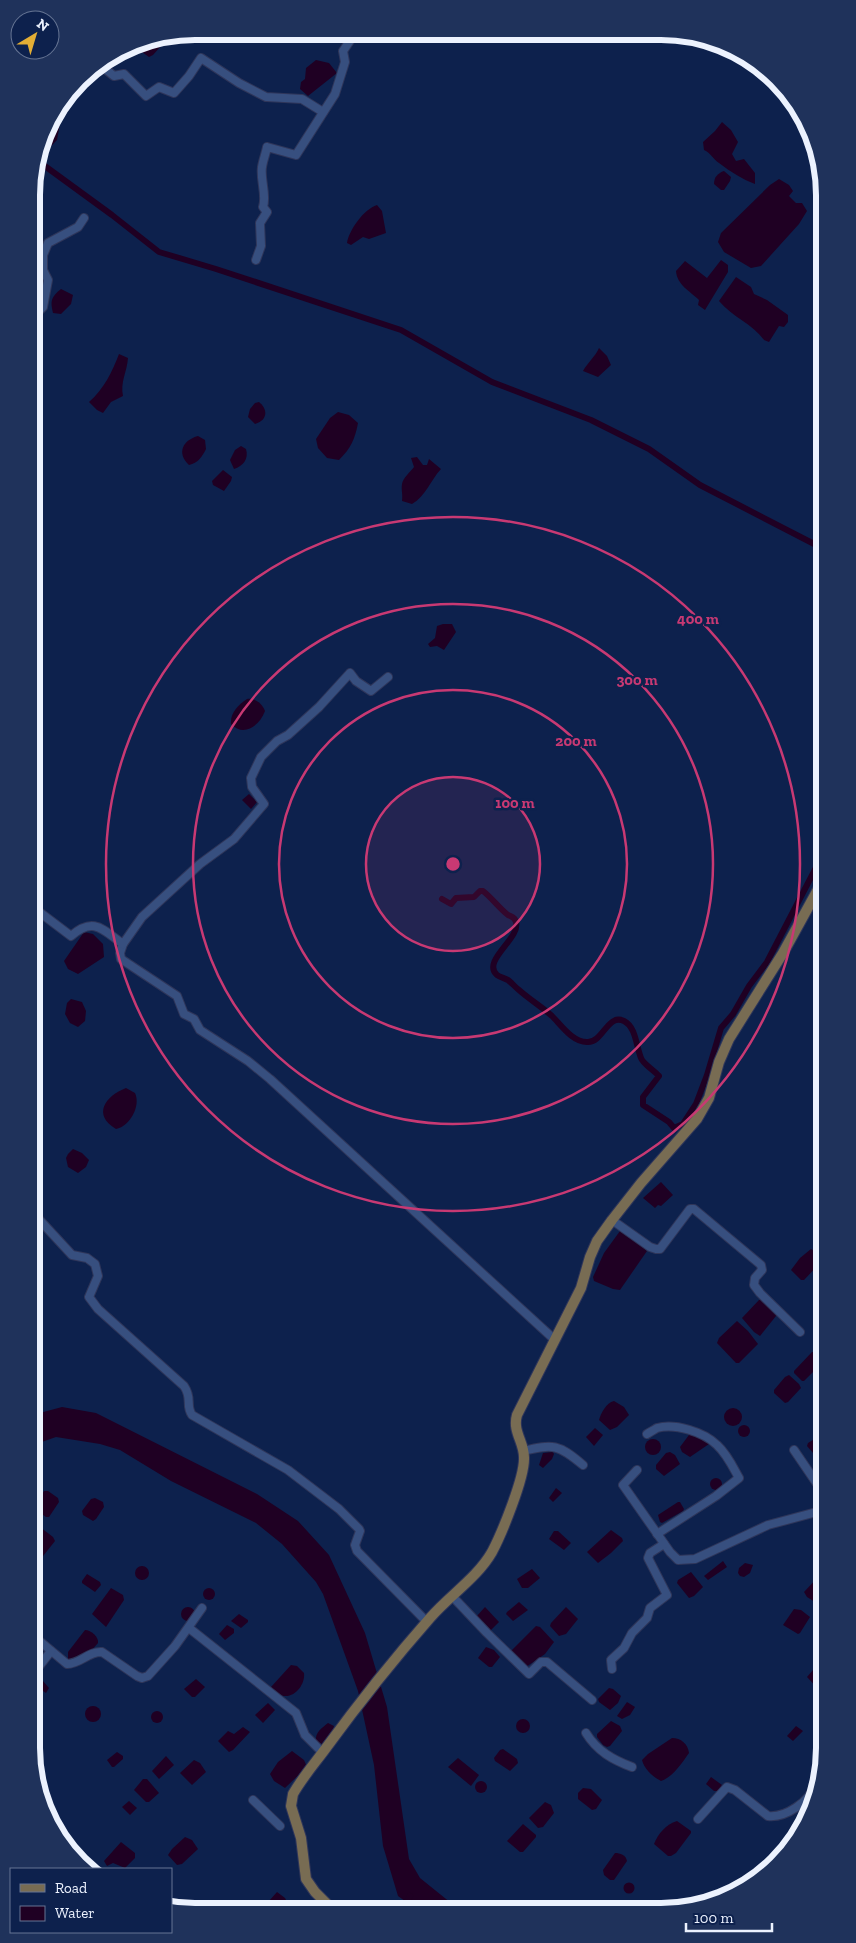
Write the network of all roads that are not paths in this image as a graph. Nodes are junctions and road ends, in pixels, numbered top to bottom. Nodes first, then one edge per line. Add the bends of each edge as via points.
1 (351, 40) edge
2 (105, 69) edge
3 (323, 112) junction
4 (84, 218) dead end
5 (256, 260) dead end
6 (40, 310) edge
7 (388, 677) dead end
8 (816, 895) edge
9 (40, 913) edge
10 (123, 944) junction
11 (612, 1220) junction
12 (40, 1221) edge
13 (800, 1332) dead end
14 (555, 1340) junction
15 (647, 1434) dead end
16 (794, 1450) dead end
17 (524, 1451) junction
18 (582, 1464) dead end
19 (637, 1470) dead end
20 (816, 1482) edge
21 (816, 1512) edge
22 (657, 1534) junction
23 (664, 1544) junction
24 (452, 1596) junction
25 (202, 1608) dead end
26 (427, 1622) junction
27 (189, 1628) junction
28 (40, 1642) edge
29 (51, 1652) junction
30 (40, 1664) edge
31 (612, 1669) dead end
32 (592, 1700) dead end
33 (586, 1733) dead end
34 (322, 1753) junction
35 (632, 1767) dead end
36 (809, 1794) edge
37 (253, 1800) dead end
38 (698, 1819) dead end
39 (280, 1826) dead end
40 (326, 1903) edge

1 - 3 street via 344,51 345,62 335,94
2 - 3 street via 114,76 124,74 146,96 159,87 174,93 201,58 266,97 302,99
3 - 5 street via 296,155 267,147 262,167 263,207 267,212 260,223
4 - 6 street via 78,227 48,243 43,255 43,270 48,280
7 - 10 street via 372,691 350,673 315,711 261,757 251,778 252,787 264,804 234,838 142,917
8 - 11 main road via 727,1044 709,1098 697,1119
9 - 10 street via 71,936 89,925 102,928
10 - 14 street via 121,959 177,996 184,1014 194,1019 200,1030 270,1078
11 - 13 street via 650,1247 660,1249 690,1209 694,1209 760,1265 762,1270 754,1284
11 - 14 main road via 593,1250 581,1288
12 - 26 street via 72,1256 87,1258 95,1264 98,1276 89,1297 184,1386 189,1394 192,1415 288,1470 339,1509 359,1529 355,1544 357,1551
14 - 17 main road via 517,1415 515,1427
15 - 22 street via 658,1428 674,1427 707,1437 728,1458 739,1478
16 - 20 street
17 - 18 street via 558,1447
17 - 24 main road via 517,1487 492,1552
19 - 22 street via 623,1485
21 - 23 street via 768,1525 695,1559 678,1560
22 - 23 street
23 - 31 street via 648,1558 667,1595 650,1608 647,1618 611,1660
24 - 26 main road
24 - 32 street via 529,1674 541,1662 547,1662
25 - 27 street
26 - 34 main road
27 - 29 street via 148,1676 142,1678 102,1652 74,1664 67,1664
27 - 34 street via 296,1713 305,1735
28 - 29 street
29 - 30 street
33 - 35 street via 609,1757
34 - 40 main road via 296,1789 291,1806 301,1838 306,1879
36 - 38 street via 787,1813 768,1816 727,1787
37 - 39 street

